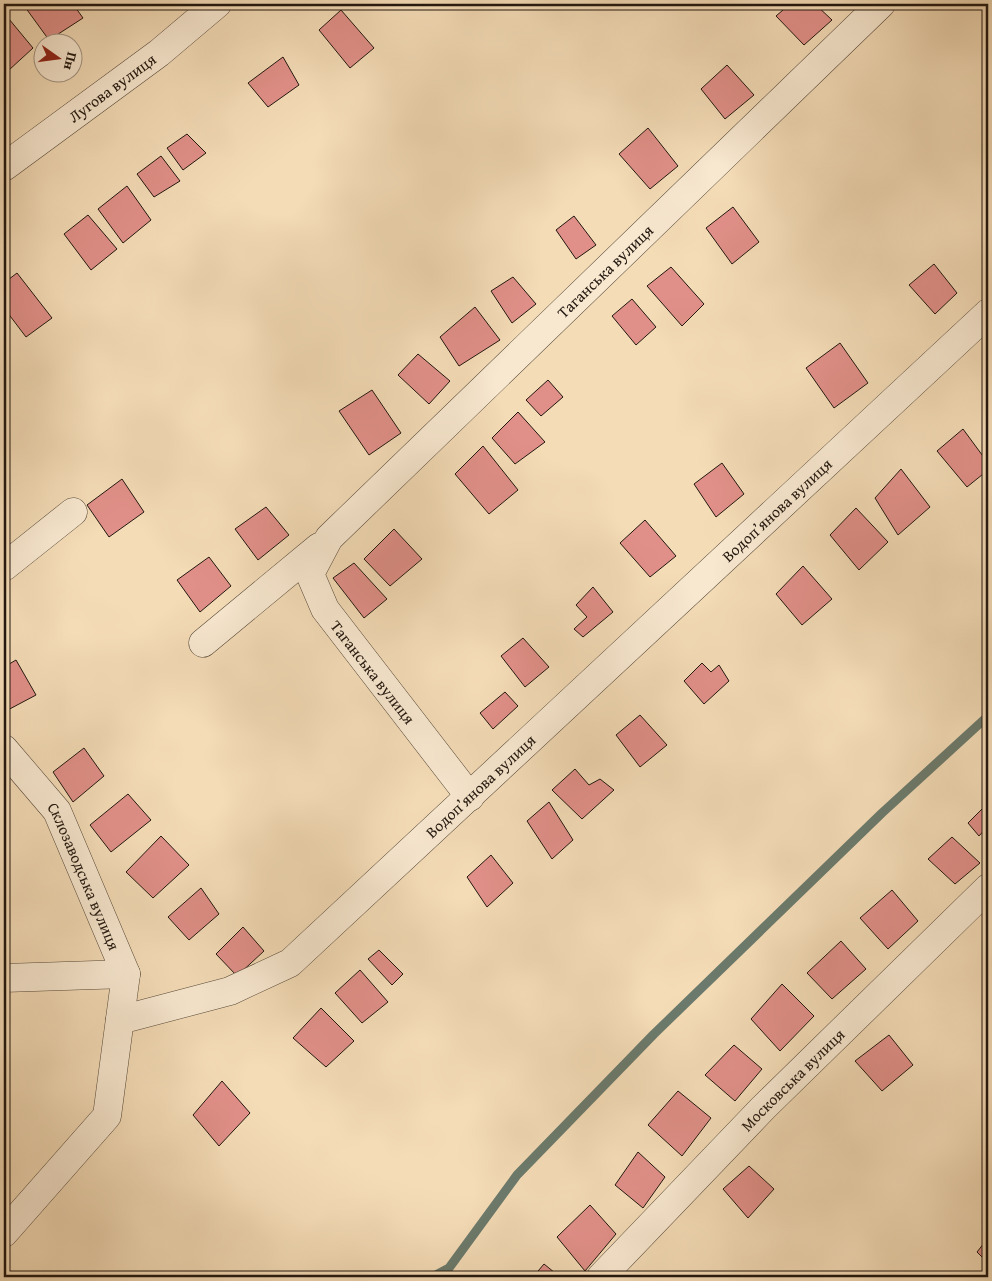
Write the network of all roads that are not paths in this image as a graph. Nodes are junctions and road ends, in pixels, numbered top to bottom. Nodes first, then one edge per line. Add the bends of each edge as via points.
1 (218, 4) edge
2 (881, 4) edge
3 (4, 167) edge
4 (988, 313) edge
5 (73, 512) dead end
6 (330, 538) junction
7 (4, 567) edge
8 (203, 644) dead end
9 (4, 749) edge
10 (470, 797) junction
11 (988, 888) edge
12 (126, 974) junction
13 (4, 978) edge
14 (120, 1020) junction
15 (4, 1233) edge
16 (601, 1277) edge

1 - 3 street, Лугова вулиця via 159,53
2 - 6 street, Таганська вулиця
4 - 10 street, Водоп’янова вулиця
5 - 7 street
6 - 8 street, Таганська вулиця
6 - 10 street, Таганська вулиця via 310,574 325,609
9 - 12 street, Склозаводська вулиця via 57,811
10 - 14 street, Водоп’янова вулиця via 290,963 230,991
11 - 16 street, Московська вулиця via 762,1108
12 - 13 street
12 - 14 street
14 - 15 street via 107,1116

